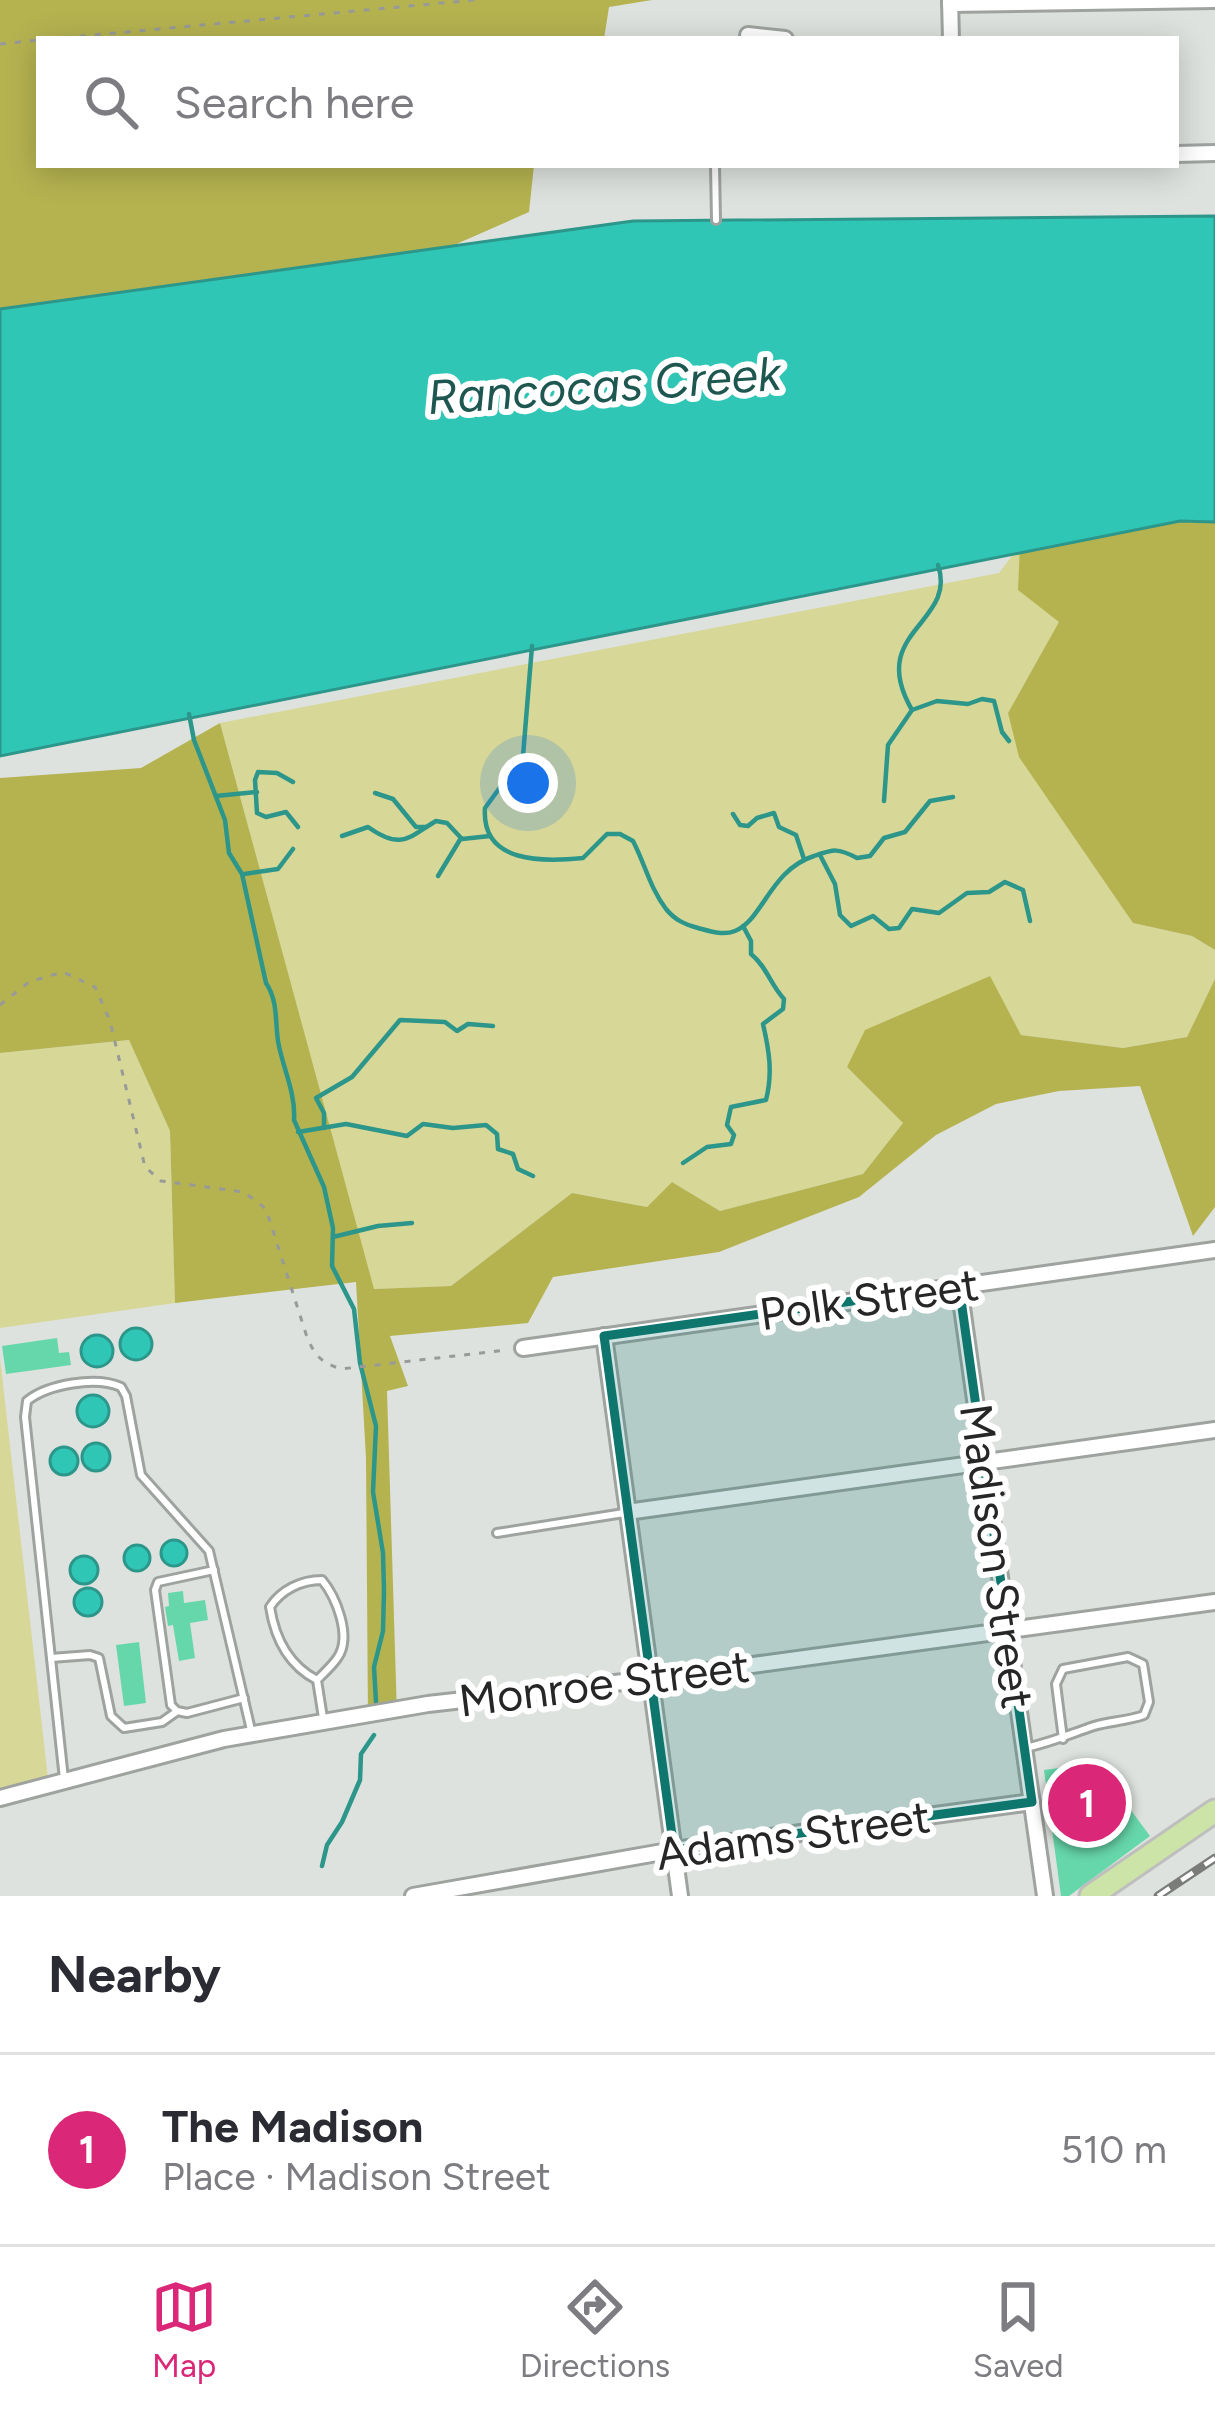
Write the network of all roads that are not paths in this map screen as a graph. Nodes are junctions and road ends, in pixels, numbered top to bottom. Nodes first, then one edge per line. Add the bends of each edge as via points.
1 (1215, 1) edge
2 (950, 2) edge
3 (951, 36) edge
4 (1215, 153) edge
5 (1179, 154) edge
6 (715, 168) edge
7 (716, 220) dead end
8 (1215, 1250) edge
9 (959, 1286) junction
10 (604, 1336) junction
11 (523, 1348) road end
12 (1215, 1430) edge
13 (986, 1462) junction
14 (627, 1512) junction
15 (497, 1533) dead end
16 (214, 1570) junction
17 (1215, 1602) edge
18 (1007, 1630) junction
19 (51, 1658) junction
20 (650, 1678) junction
21 (317, 1680) junction
22 (244, 1698) junction
23 (177, 1711) junction
24 (324, 1722) junction
25 (252, 1734) junction
26 (1063, 1738) junction
27 (1024, 1748) junction
28 (64, 1781) junction
29 (0, 1798) edge
30 (1032, 1802) junction
31 (1215, 1811) edge
32 (1215, 1826) edge
33 (674, 1850) junction
34 (412, 1896) edge
35 (680, 1896) edge
36 (1045, 1896) edge
37 (1091, 1896) edge
38 (1114, 1896) edge

1 - 2 street
2 - 3 street
4 - 5 street
6 - 7 lane
8 - 9 street, Polk Street
9 - 10 street, Polk Street
9 - 13 street, Madison Street
10 - 11 street, Polk Street
10 - 14 street
12 - 13 street
13 - 14 street
13 - 18 street, Madison Street
14 - 15 lane
14 - 20 street
16 - 19 lane via 201,1540 141,1475 121,1387 94,1382 39,1391 25,1417
16 - 22 lane
16 - 23 lane via 158,1582 155,1590
17 - 18 street, Monroe Street
18 - 20 street, Monroe Street
18 - 27 street, Madison Street
19 - 23 lane via 99,1658 111,1716 124,1728
19 - 28 lane
20 - 24 street, Monroe Street
20 - 33 street
21 - 21 lane via 344,1644 329,1588 310,1580 278,1594 270,1607 284,1652
21 - 24 lane
22 - 23 lane
22 - 25 lane
24 - 25 street, Monroe Street
25 - 28 street, Monroe Street
26 - 26 lane via 1056,1684 1063,1669 1128,1658 1143,1664 1144,1715
26 - 27 lane
27 - 30 street, Madison Street
28 - 29 street, Monroe Street
30 - 33 street, Adams Street
30 - 36 street, Madison Street
31 - 37 main road
32 - 38 main road
33 - 34 street, Adams Street via 510,1886
33 - 35 street

